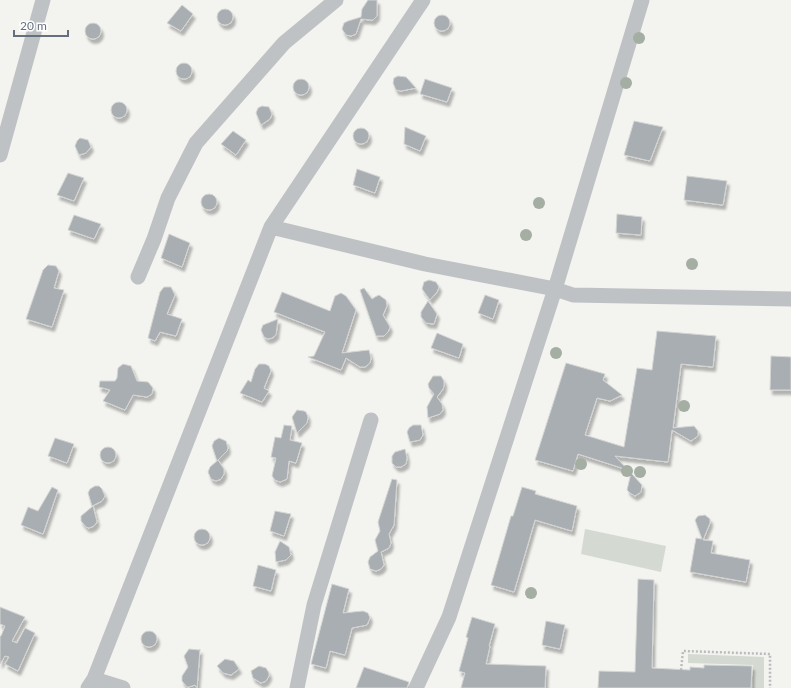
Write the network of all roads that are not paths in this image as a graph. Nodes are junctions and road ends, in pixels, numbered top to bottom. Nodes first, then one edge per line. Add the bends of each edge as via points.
1 (42, 0) edge
2 (336, 0) edge
3 (423, 0) edge
4 (642, 0) edge
5 (0, 155) edge
6 (271, 227) junction
7 (138, 277) dead end
8 (555, 289) junction
9 (791, 299) edge
10 (371, 420) dead end
11 (91, 683) edge
12 (124, 688) edge
13 (297, 688) edge
14 (416, 688) edge

1 - 5 street
2 - 7 street via 284,43 196,143 168,198
3 - 6 street
4 - 8 street
6 - 8 street via 424,264
6 - 11 street
8 - 9 street via 573,295
8 - 14 street via 449,617
10 - 13 street via 314,605
11 - 12 street

